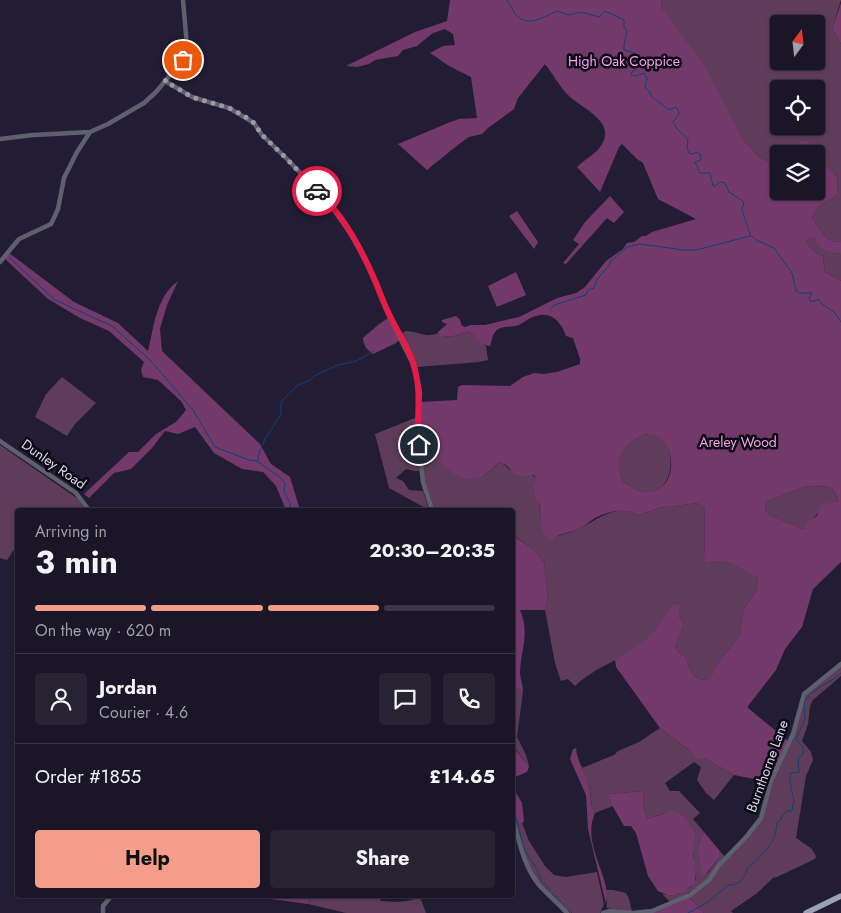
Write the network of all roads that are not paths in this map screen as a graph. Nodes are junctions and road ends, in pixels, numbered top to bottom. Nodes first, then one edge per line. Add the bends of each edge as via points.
1 (183, 0) edge
2 (165, 81) junction
3 (90, 132) junction
4 (0, 139) edge
5 (0, 262) edge
6 (0, 441) edge
7 (87, 508) edge
8 (431, 508) edge
9 (841, 664) edge
10 (515, 827) edge
11 (841, 896) edge
12 (110, 898) edge
13 (103, 913) edge
14 (567, 913) edge
15 (603, 913) edge
16 (806, 913) edge

1 - 2 street via 187,51
2 - 3 street via 144,103
2 - 8 street via 192,97 229,108 254,123 329,203 351,234 415,368 420,392 417,429 423,482
3 - 4 street
3 - 5 street via 64,178 58,209 51,224 19,239
6 - 7 street, Dunley Road via 76,493
9 - 15 street, Burnthorne Lane via 804,694 793,734 770,785 761,818 719,864 709,880 690,895 652,911
10 - 14 street via 522,854 536,880
11 - 16 main road
12 - 13 street via 102,907

